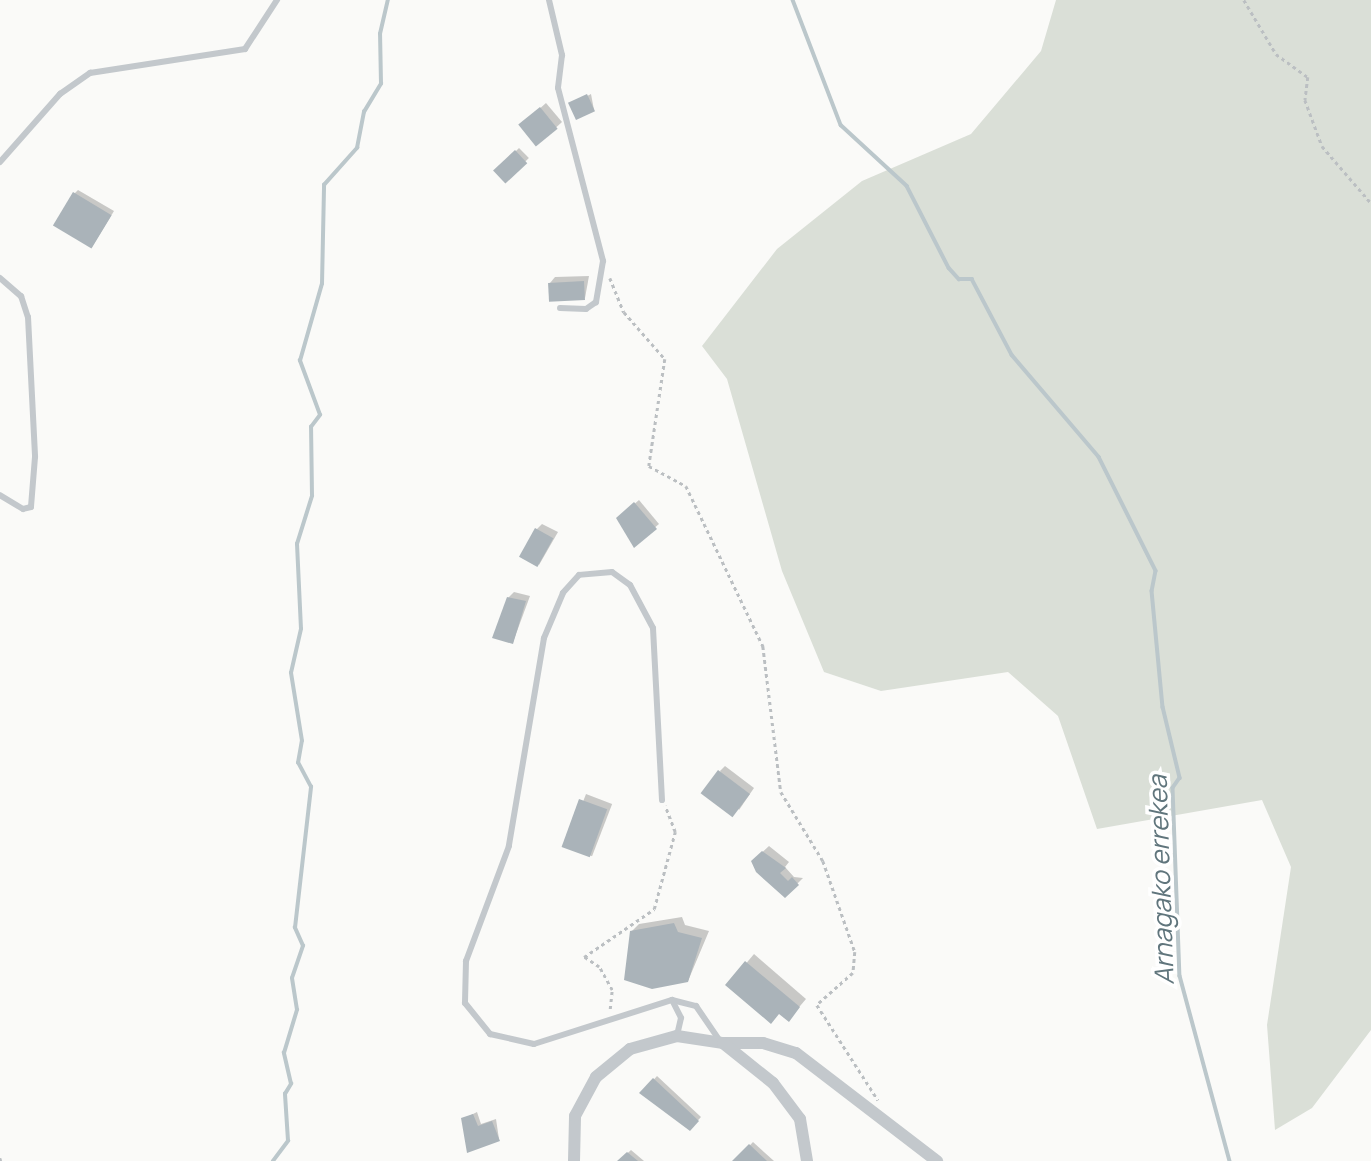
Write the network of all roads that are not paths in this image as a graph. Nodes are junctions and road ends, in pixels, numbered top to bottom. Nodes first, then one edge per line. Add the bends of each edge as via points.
1 (277, 0) edge
2 (549, 0) edge
3 (0, 162) edge
4 (0, 278) edge
5 (560, 308) dead end
6 (0, 495) edge
7 (662, 800) road end
8 (672, 1000) junction
9 (677, 1036) junction
10 (723, 1043) junction
11 (780, 1046) junction
12 (755, 1066) junction
13 (573, 1161) edge
14 (807, 1161) edge
15 (937, 1161) edge

1 - 3 lane via 246,49 90,73 60,94
2 - 5 lane via 562,55 558,88 603,261 596,302 586,309
4 - 6 lane via 21,296 28,317 35,457 31,507 23,509
7 - 8 lane via 653,628 630,585 612,572 579,575 563,593 544,638 509,846 463,982 475,1022 509,1043 563,1039
8 - 9 lane via 681,1018
8 - 10 lane via 696,1006
9 - 10 street
9 - 13 street via 630,1049 596,1077 575,1115
10 - 11 street
10 - 12 street
11 - 12 street
11 - 15 street via 887,1119
12 - 14 street via 795,1109

